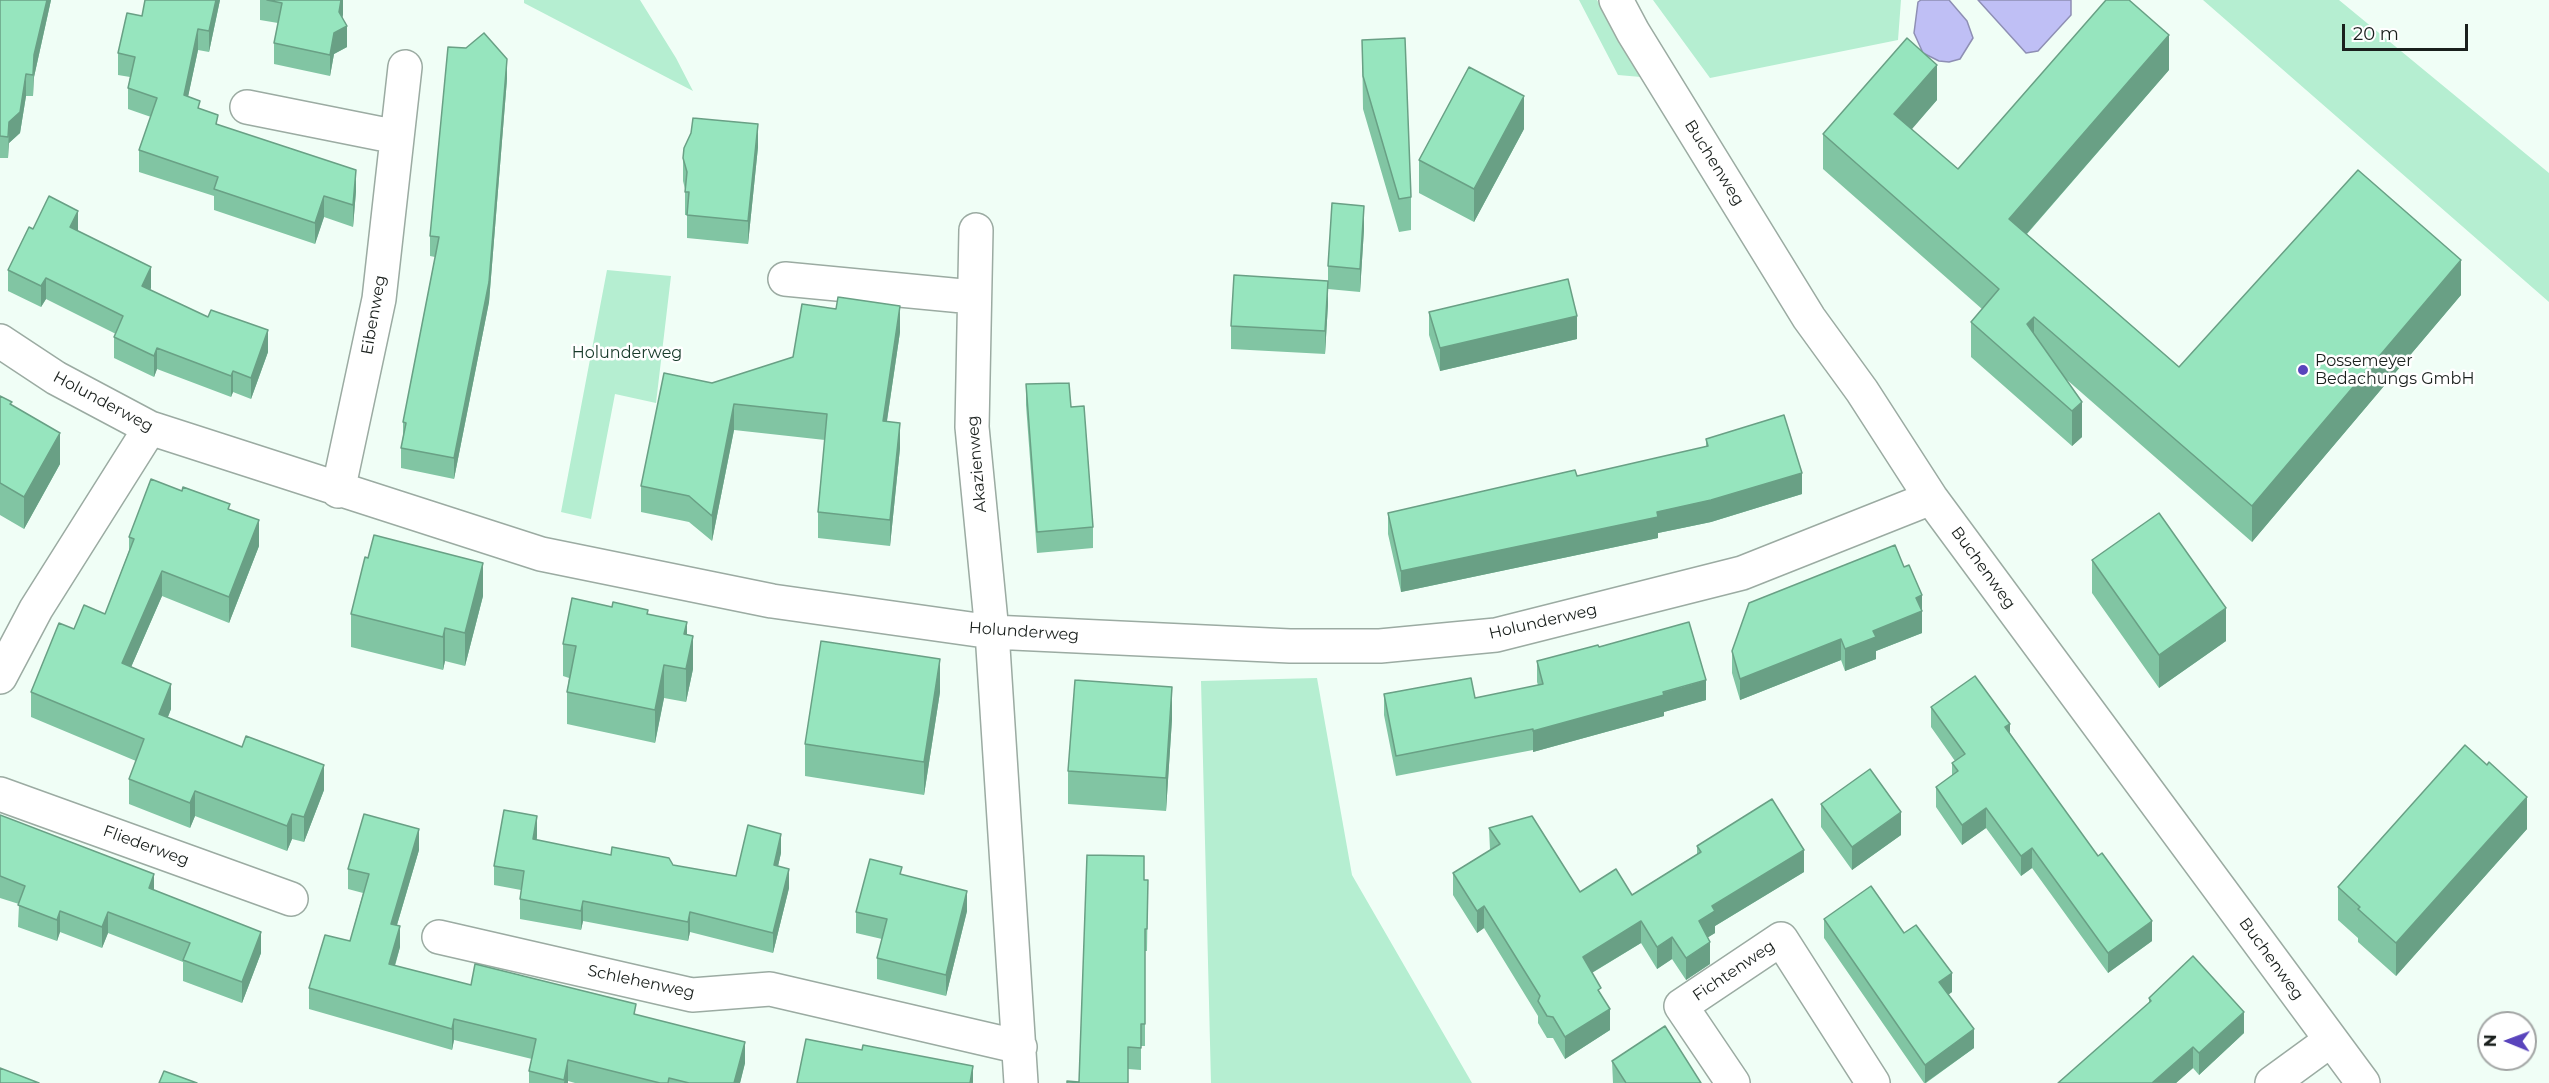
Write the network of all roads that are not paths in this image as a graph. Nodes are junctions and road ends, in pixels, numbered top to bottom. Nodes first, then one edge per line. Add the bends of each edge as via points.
1 (1616, 0) edge
2 (405, 68) dead end
3 (247, 107) dead end
4 (397, 137) junction
5 (976, 230) dead end
6 (785, 279) dead end
7 (973, 297) junction
8 (0, 341) edge
9 (150, 428) junction
10 (339, 491) junction
11 (1931, 498) junction
12 (992, 632) junction
13 (0, 677) edge
14 (0, 794) edge
15 (291, 899) dead end
16 (440, 937) dead end
17 (2331, 1040) junction
18 (1020, 1047) junction
19 (1021, 1083) edge
20 (1732, 1083) edge
21 (1873, 1083) edge
22 (2272, 1083) edge
23 (2363, 1083) edge

1 - 11 street, Buchenweg via 1809,318
2 - 4 street, Eibenweg
3 - 4 street
4 - 10 street, Eibenweg via 379,299
5 - 7 street, Akazienweg
6 - 7 street
7 - 12 street, Akazienweg via 972,427
8 - 9 street, Holunderweg via 56,378
9 - 10 street, Holunderweg
9 - 13 street via 36,609
10 - 12 street, Holunderweg via 541,554 772,601
11 - 12 street, Holunderweg via 1742,573 1496,635 1380,646 1290,646
11 - 17 street, Buchenweg
12 - 18 street
14 - 15 street, Fliederweg
16 - 18 street, Schlehenweg via 692,995 770,989
17 - 22 street
17 - 23 street, Buchenweg
18 - 19 street
20 - 21 street, Fichtenweg via 1682,1006 1781,939

